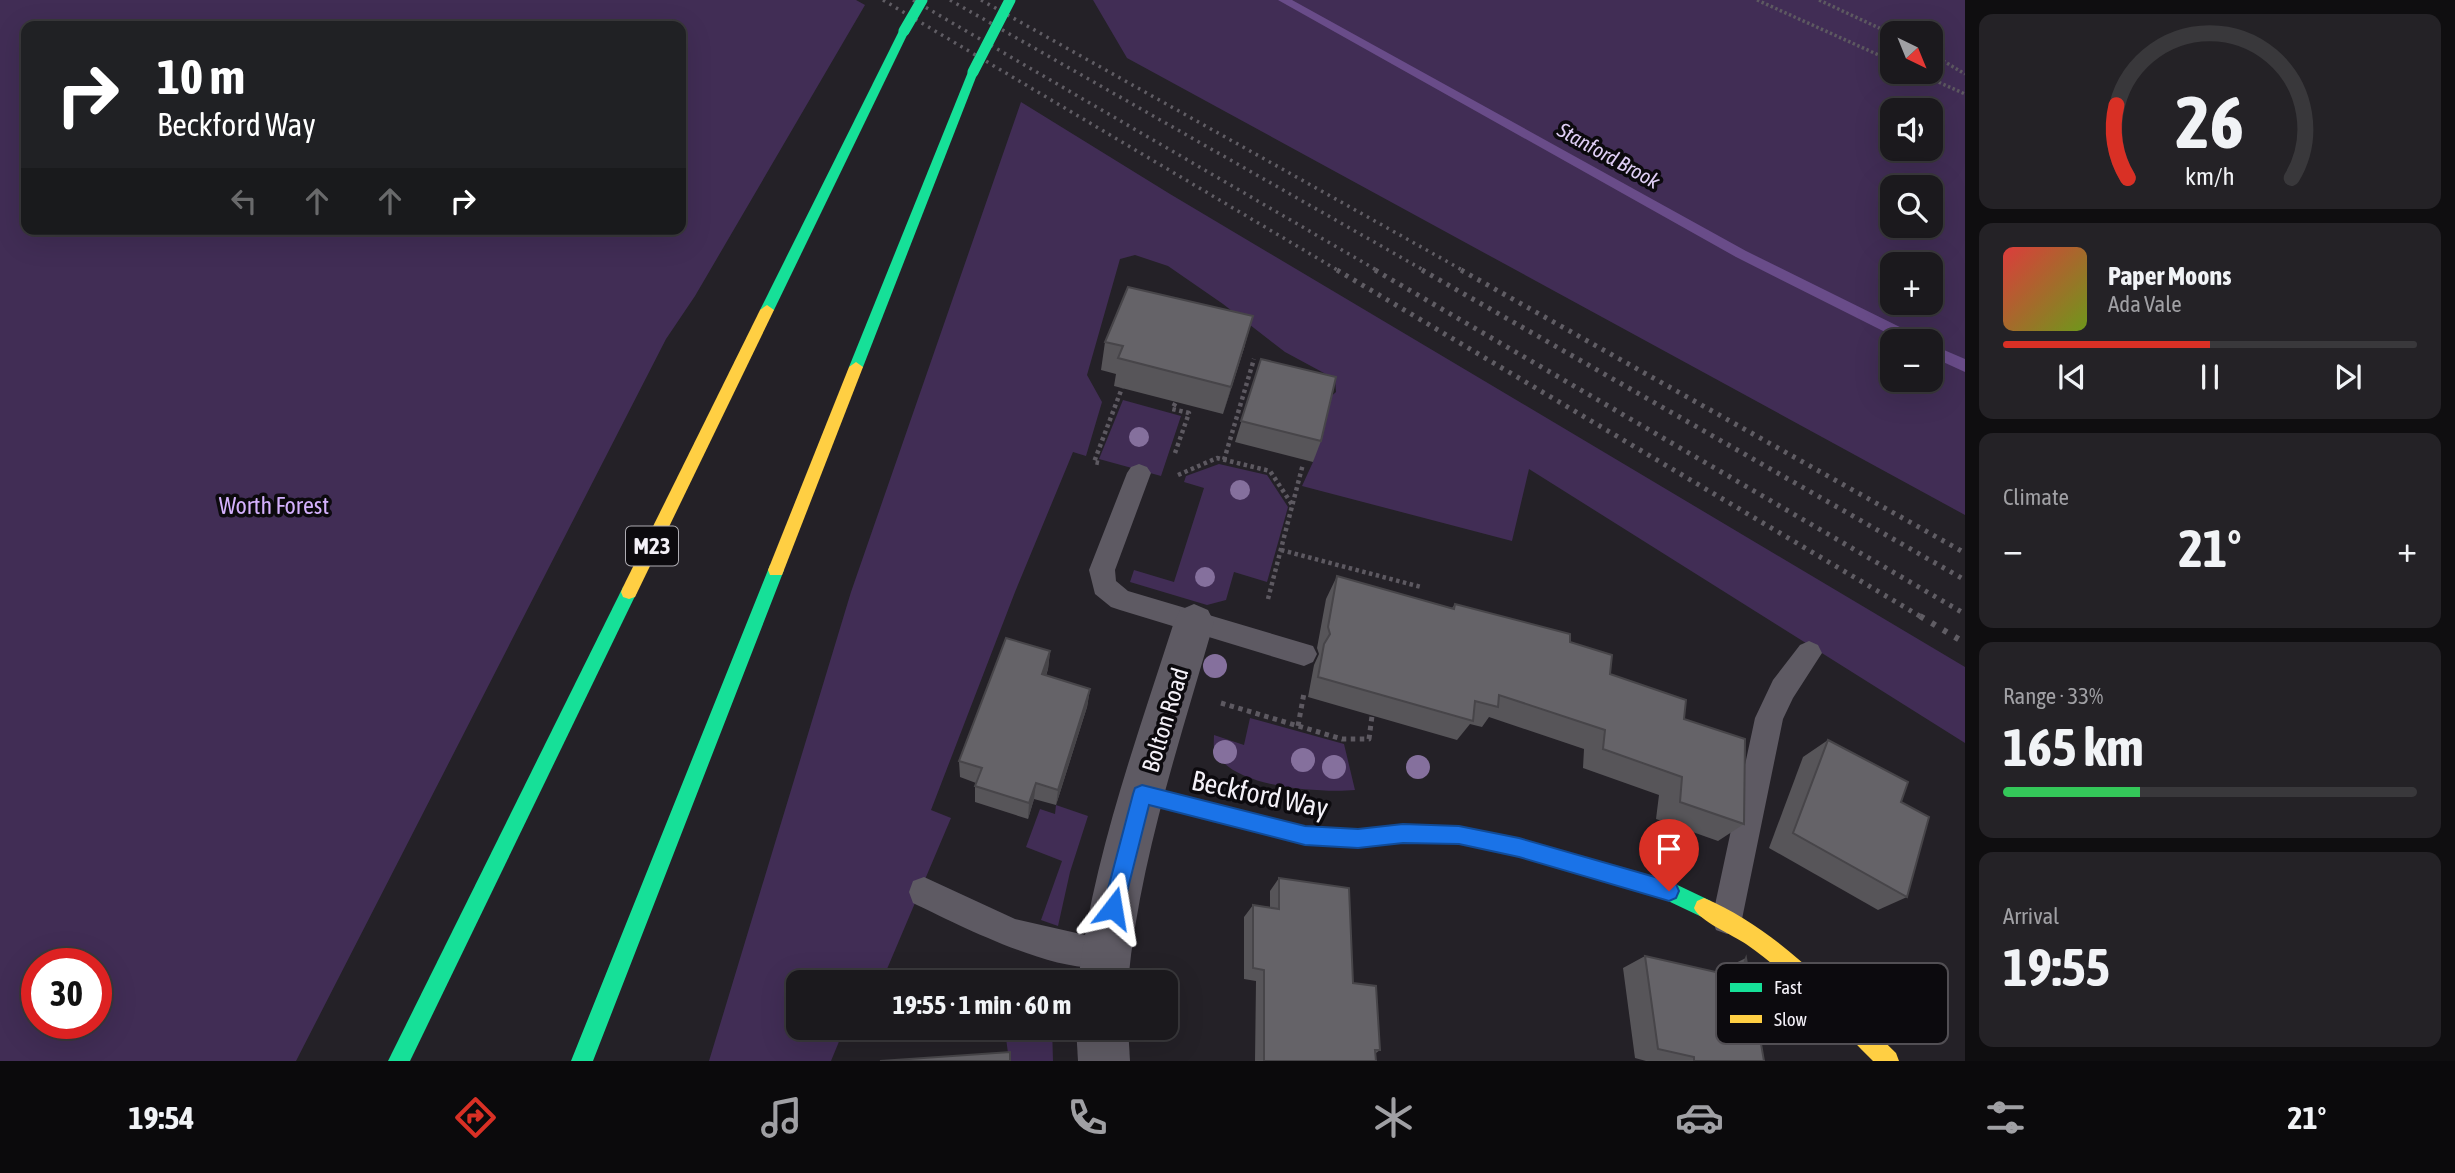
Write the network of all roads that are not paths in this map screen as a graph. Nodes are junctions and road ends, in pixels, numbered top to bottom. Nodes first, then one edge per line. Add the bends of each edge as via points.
1 (922, 0) edge
2 (1010, 0) edge
3 (1139, 473) road end
4 (1194, 622) junction
5 (1808, 653) dead end
6 (1304, 654) dead end
7 (1142, 794) junction
8 (924, 892) dead end
9 (1727, 919) junction
10 (1787, 963) edge
11 (1104, 968) edge
12 (1103, 1040) edge
13 (1871, 1044) edge
14 (399, 1061) edge
15 (582, 1061) edge
16 (1104, 1061) edge
17 (1888, 1061) edge

1 - 14 main road, M23, bridge
2 - 15 main road, bridge via 973,72
3 - 4 lane via 1102,570 1104,586 1121,599
4 - 6 lane
4 - 7 street, Bolton Road
5 - 9 lane via 1769,718
7 - 9 main road, Beckford Way via 1305,836 1459,835 1669,891
7 - 11 street, Bolton Road via 1113,908
8 - 11 lane via 1012,934 1057,946
9 - 10 main road, Beckford Way
12 - 16 street
13 - 17 main road, Beckford Way

